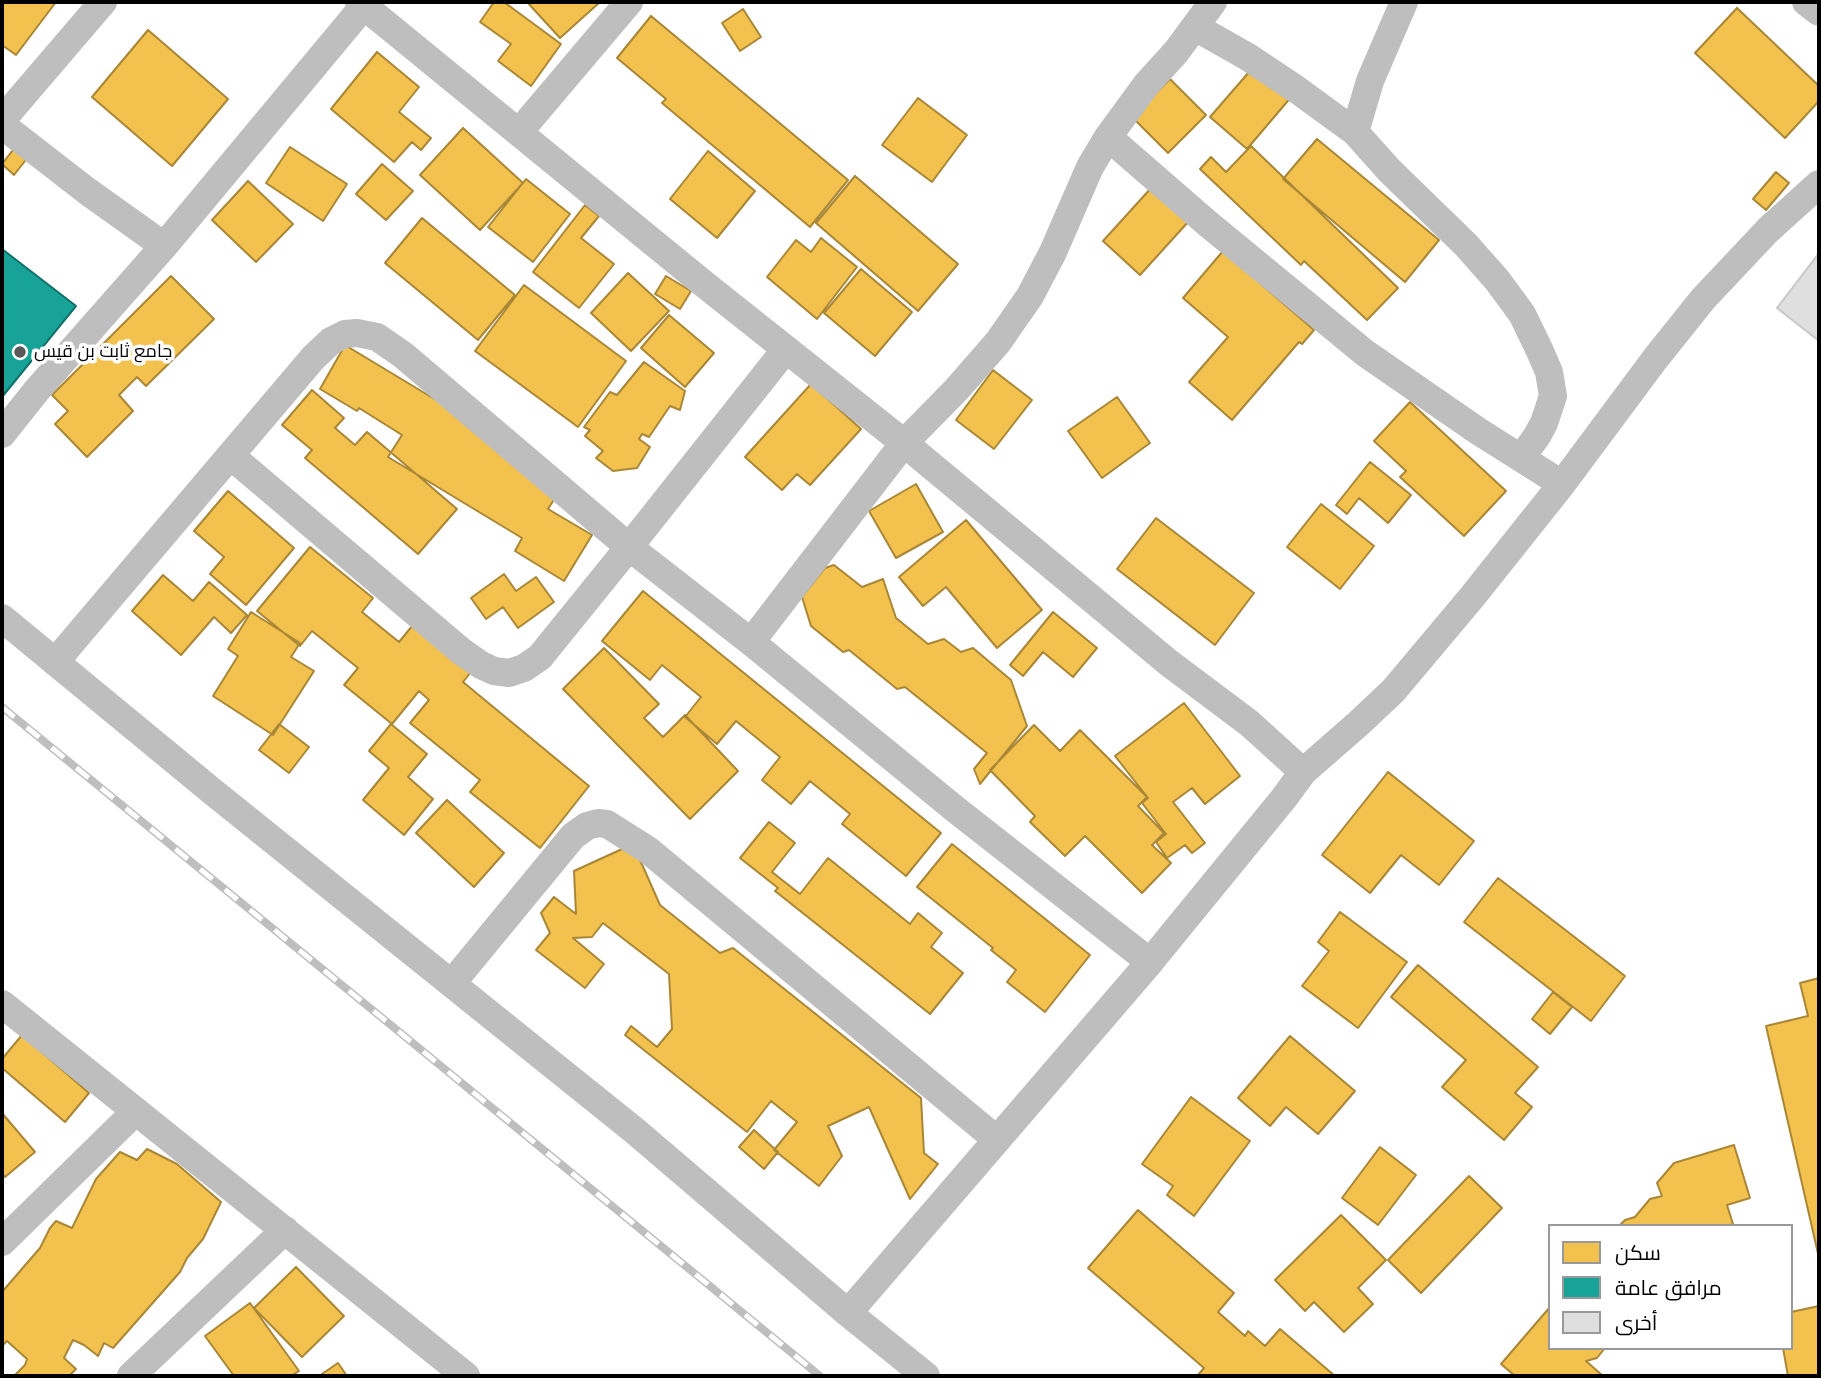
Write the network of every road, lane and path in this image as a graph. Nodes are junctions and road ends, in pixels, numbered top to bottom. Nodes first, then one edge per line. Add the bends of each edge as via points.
1 (103, 2) edge
2 (629, 2) edge
3 (1213, 2) edge
4 (1404, 2) edge
5 (1806, 2) edge
6 (363, 3) edge
7 (1819, 12) edge
8 (1195, 27) junction
9 (2, 120) edge
10 (2, 125) edge
11 (519, 132) junction
12 (1355, 132) junction
13 (1108, 137) junction
14 (1819, 184) edge
15 (164, 246) junction
16 (786, 349) junction
17 (2, 433) edge
18 (904, 443) junction
19 (231, 456) junction
20 (1521, 458) junction
21 (1562, 484) junction
22 (629, 547) junction
23 (2, 618) edge
24 (751, 642) junction
25 (55, 662) junction
26 (1303, 772) junction
27 (1150, 962) junction
28 (452, 983) junction
29 (2, 1004) edge
30 (136, 1111) junction
31 (996, 1139) junction
32 (285, 1230) junction
33 (4, 1235) edge
34 (848, 1312) junction
35 (459, 1374) edge
36 (131, 1376) edge
37 (926, 1376) edge

1 - 9 street
2 - 11 street
3 - 8 street
4 - 12 street via 1370,81
5 - 7 street
6 - 11 street
6 - 15 street
8 - 12 street via 1248,57
8 - 13 street
10 - 15 street
11 - 16 street
12 - 20 street via 1466,245 1522,314 1549,372 1553,396 1544,423
13 - 18 street via 1030,296 998,342
13 - 20 street via 1365,353
14 - 21 street via 1703,299
15 - 17 street
16 - 18 street
16 - 22 street
18 - 24 street
18 - 26 street
19 - 22 street via 331,341 345,334 377,337
19 - 22 street via 461,651 494,671 509,673 540,657
19 - 25 street
20 - 21 street
21 - 26 street via 1393,691
22 - 24 street
23 - 25 street
24 - 27 street
25 - 28 street
26 - 27 street
27 - 31 street
28 - 31 street via 573,836 587,826 607,824 648,850
28 - 34 street
29 - 30 street
30 - 32 street
30 - 33 street
31 - 34 street
32 - 35 street
32 - 36 street
34 - 37 street

